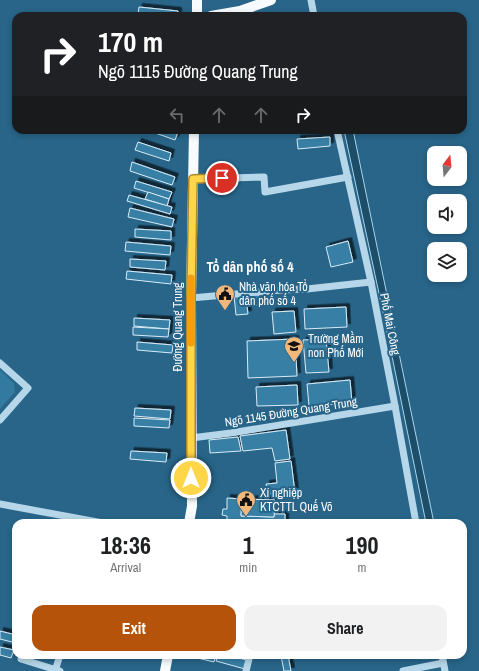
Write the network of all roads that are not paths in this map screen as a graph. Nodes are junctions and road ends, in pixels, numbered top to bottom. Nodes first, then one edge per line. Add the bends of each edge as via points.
1 (197, 0) edge
2 (271, 0) edge
3 (311, 0) edge
4 (197, 12) edge
5 (234, 12) edge
6 (313, 12) edge
7 (194, 134) edge
8 (338, 134) edge
9 (348, 177) junction
10 (193, 179) junction
11 (371, 282) junction
12 (191, 298) junction
13 (0, 363) edge
14 (395, 406) junction
15 (0, 420) edge
16 (191, 438) junction
17 (0, 504) edge
18 (77, 519) edge
19 (190, 519) edge
20 (415, 519) edge
21 (21, 659) dead end
22 (59, 659) edge
23 (167, 659) edge
24 (249, 659) edge
25 (442, 659) edge
26 (443, 663) junction
27 (57, 671) edge
28 (165, 671) edge
29 (246, 671) edge
30 (403, 671) edge
31 (445, 671) edge

1 - 4 main road
2 - 5 main road
3 - 6 street
7 - 10 main road, Đường Quang Trung
8 - 9 street, Phố Mai Công
9 - 10 street via 265,192 264,178
9 - 11 street, Phố Mai Công
10 - 12 main road, Đường Quang Trung
11 - 12 street
11 - 14 street, Phố Mai Công
12 - 16 main road, Đường Quang Trung
13 - 15 street via 28,388
14 - 16 street, Ngõ 1145 Đường Quang Trung
14 - 20 street, Phố Mai Công
16 - 19 main road, Đường Quang Trung via 192,506
17 - 18 street
21 - 27 street
22 - 27 street
23 - 28 main road
24 - 29 street
25 - 26 street
26 - 30 street
26 - 31 street

